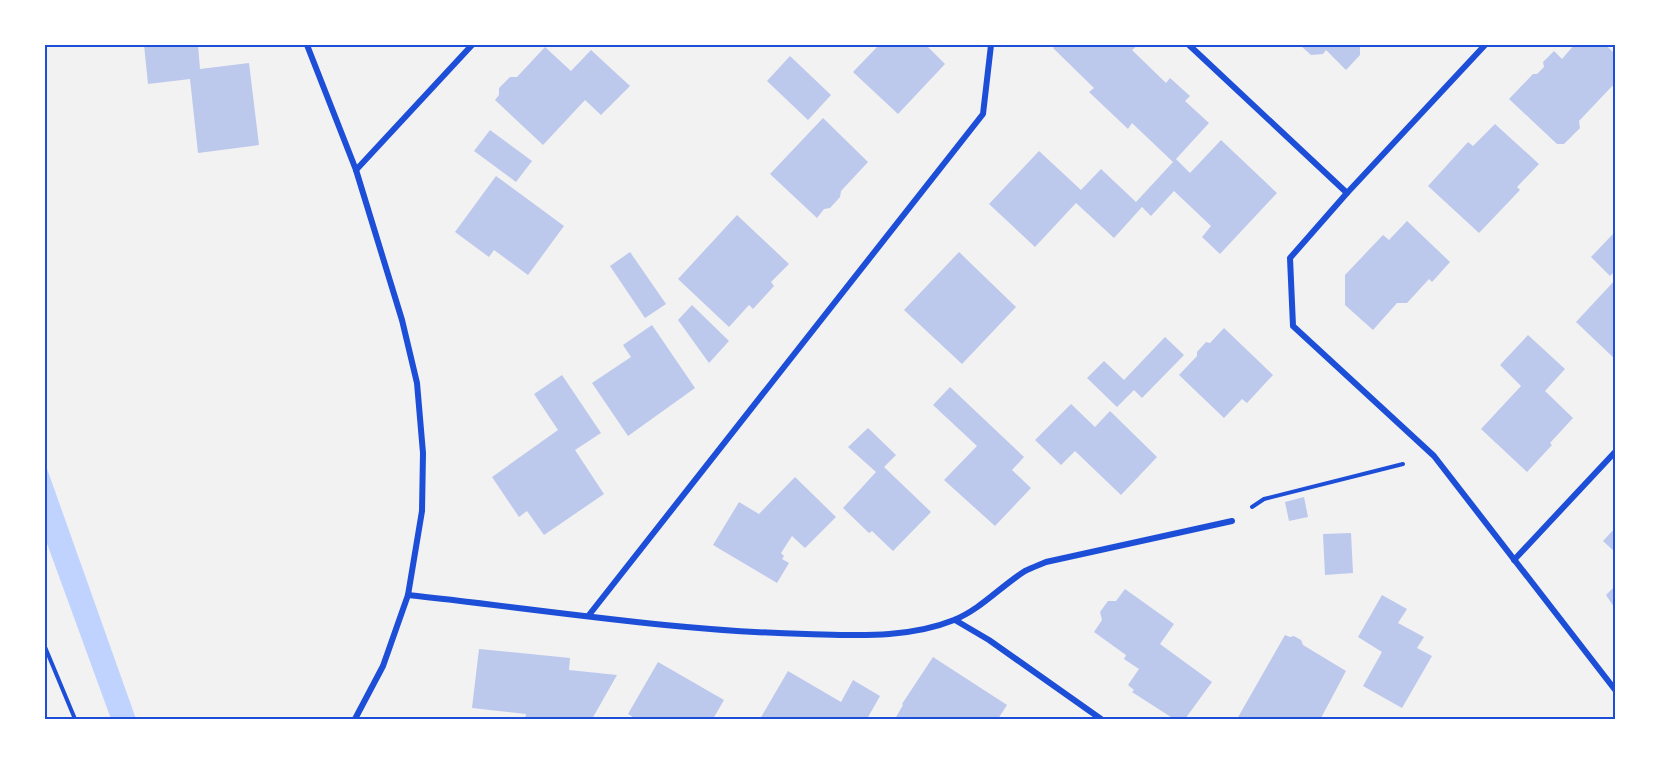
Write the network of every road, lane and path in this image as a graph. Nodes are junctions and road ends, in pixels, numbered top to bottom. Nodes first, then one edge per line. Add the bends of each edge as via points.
1 (307, 45) edge
2 (472, 45) edge
3 (991, 45) edge
4 (1189, 45) edge
5 (1485, 45) edge
6 (356, 170) junction
7 (1347, 193) junction
8 (1616, 451) edge
9 (1434, 456) junction
10 (1232, 521) joint
11 (1514, 560) junction
12 (408, 595) junction
13 (589, 615) junction
14 (955, 620) junction
15 (45, 647) edge
16 (1616, 691) edge
17 (75, 719) edge
18 (355, 719) edge
19 (1101, 719) edge

1 - 6 street
2 - 6 street
3 - 13 street via 983,114
4 - 7 street
5 - 7 street
6 - 12 street via 417,383 423,453 422,511
7 - 9 street via 1290,258 1293,326
8 - 11 street
9 - 10 path via 1264,499
9 - 11 street
10 - 14 street via 1046,562 1026,571
11 - 16 street
12 - 13 street
12 - 18 street via 382,666
13 - 14 street via 766,633 878,636
14 - 19 street
15 - 17 path

